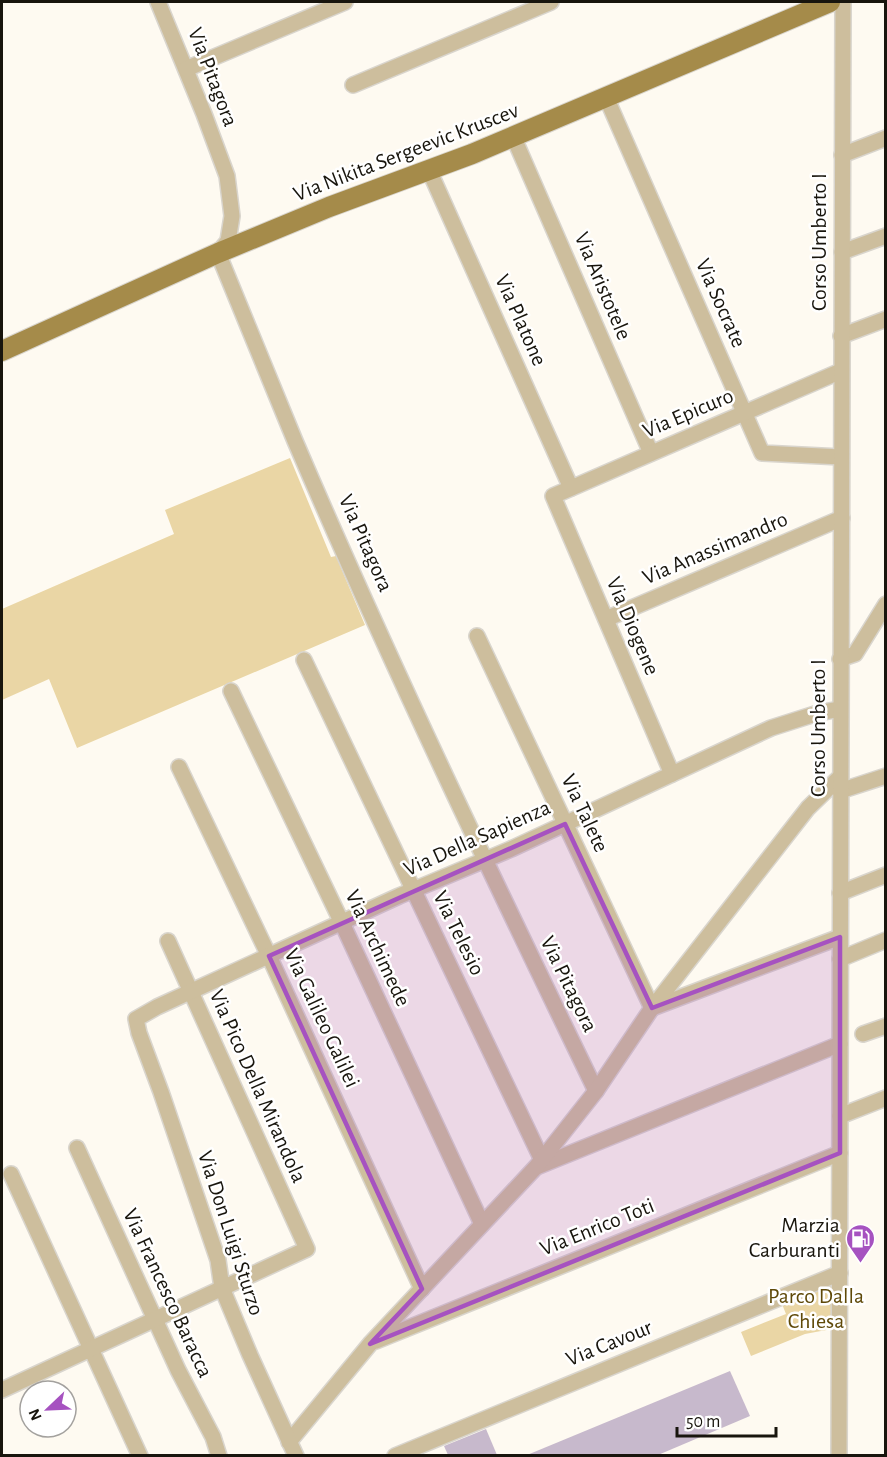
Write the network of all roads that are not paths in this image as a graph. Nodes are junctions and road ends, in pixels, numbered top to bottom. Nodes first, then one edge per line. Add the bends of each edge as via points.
1 (158, 2) edge
2 (345, 2) edge
3 (552, 2) edge
4 (830, 2) edge
5 (843, 2) edge
6 (186, 69) junction
7 (353, 85) dead end
8 (606, 97) junction
9 (513, 136) junction
10 (885, 138) edge
11 (842, 155) junction
12 (429, 170) junction
13 (885, 236) edge
14 (842, 252) junction
15 (218, 253) junction
16 (885, 319) edge
17 (842, 336) junction
18 (2, 351) edge
19 (841, 371) junction
20 (744, 413) junction
21 (651, 453) junction
22 (842, 457) junction
23 (571, 488) junction
24 (553, 496) joint
25 (842, 518) junction
26 (885, 604) edge
27 (606, 619) junction
28 (477, 636) dead end
29 (840, 659) junction
30 (304, 660) dead end
31 (231, 692) dead end
32 (840, 709) junction
33 (179, 767) dead end
34 (672, 774) junction
35 (885, 776) edge
36 (840, 784) junction
37 (565, 824) junction
38 (484, 860) junction
39 (885, 875) edge
40 (413, 890) junction
41 (840, 893) junction
42 (342, 923) junction
43 (840, 937) junction
44 (885, 940) edge
45 (168, 941) dead end
46 (269, 956) junction
47 (840, 958) junction
48 (191, 992) junction
49 (652, 1008) junction
50 (136, 1019) joint
51 (885, 1026) edge
52 (863, 1034) dead end
53 (840, 1044) junction
54 (596, 1091) junction
55 (885, 1098) edge
56 (840, 1116) junction
57 (77, 1148) dead end
58 (840, 1153) junction
59 (539, 1163) junction
60 (11, 1174) dead end
61 (482, 1224) junction
62 (840, 1273) junction
63 (222, 1288) junction
64 (422, 1289) junction
65 (156, 1318) junction
66 (370, 1344) junction
67 (91, 1348) junction
68 (2, 1390) edge
69 (293, 1449) edge
70 (140, 1455) edge
71 (219, 1455) edge
72 (395, 1455) edge
73 (839, 1455) edge

1 - 6 street, Via Pitagora
2 - 6 street
3 - 7 street
4 - 8 main road, Via Nikita Sergeevic Kruscev
5 - 11 street, Corso Umberto I
6 - 15 street, Via Pitagora via 227,176 232,216 228,241
8 - 9 main road, Via Nikita Sergeevic Kruscev
8 - 20 street, Via Socrate
9 - 12 main road, Via Nikita Sergeevic Kruscev
9 - 21 street, Via Aristotele
10 - 11 street
11 - 14 street, Corso Umberto I
12 - 15 main road, Via Nikita Sergeevic Kruscev
12 - 23 street, Via Platone
13 - 14 street
14 - 17 street, Corso Umberto I
15 - 18 main road, Via Nikita Sergeevic Kruscev
15 - 38 street, Via Pitagora via 296,442
16 - 17 street
17 - 19 street, Corso Umberto I
19 - 20 street, Via Epicuro
19 - 22 street, Corso Umberto I
20 - 21 street, Via Epicuro
20 - 22 street, Via Socrate via 762,453
21 - 23 street, Via Epicuro
22 - 25 street, Corso Umberto I
23 - 24 street, Via Epicuro
24 - 27 street, Via Diogene
25 - 27 street, Via Anassimandro
25 - 29 street, Corso Umberto I
26 - 29 street via 855,654
27 - 34 street, Via Diogene
28 - 37 street, Via Talete
29 - 32 street, Corso Umberto I
30 - 40 street, Via Telesio
31 - 42 street, Via Archimede
32 - 34 street, Via Della Sapienza via 771,728
32 - 36 street, Corso Umberto I
33 - 46 street, Via Galileo Galilei
34 - 37 street, Via Della Sapienza
35 - 36 street
36 - 41 street, Corso Umberto I
36 - 49 street via 808,808
37 - 38 street, Via Della Sapienza
37 - 49 street, Via Talete
38 - 40 street, Via Della Sapienza
38 - 54 street, Via Pitagora
39 - 41 street
40 - 42 street, Via Della Sapienza
40 - 59 street, Via Telesio
41 - 43 street, Corso Umberto I
42 - 46 street, Via Della Sapienza
42 - 61 street, Via Archimede
43 - 47 street, Corso Umberto I
43 - 49 street
44 - 47 street
45 - 48 street, Via Pico Della Mirandola
46 - 48 street, Via Della Sapienza
46 - 64 street, Via Galileo Galilei
47 - 53 street, Corso Umberto I
48 - 50 street, Via Della Sapienza
48 - 63 street, Via Pico Della Mirandola via 307,1249
49 - 54 street
50 - 63 street, Via Don Luigi Sturzo via 218,1260
51 - 52 street
53 - 56 street, Corso Umberto I
53 - 59 street
54 - 59 street
55 - 56 street
56 - 58 street, Corso Umberto I
57 - 65 street, Via Francesco Baracca
58 - 62 street, Corso Umberto I
58 - 66 street, Via Enrico Toti
59 - 61 street
60 - 67 street
61 - 64 street
62 - 72 street, Via Cavour
62 - 73 street, Corso Umberto I
63 - 65 street
63 - 69 street, Via Don Luigi Sturzo
64 - 66 street
65 - 67 street
65 - 71 street, Via Francesco Baracca
66 - 69 street
67 - 68 street
67 - 70 street

